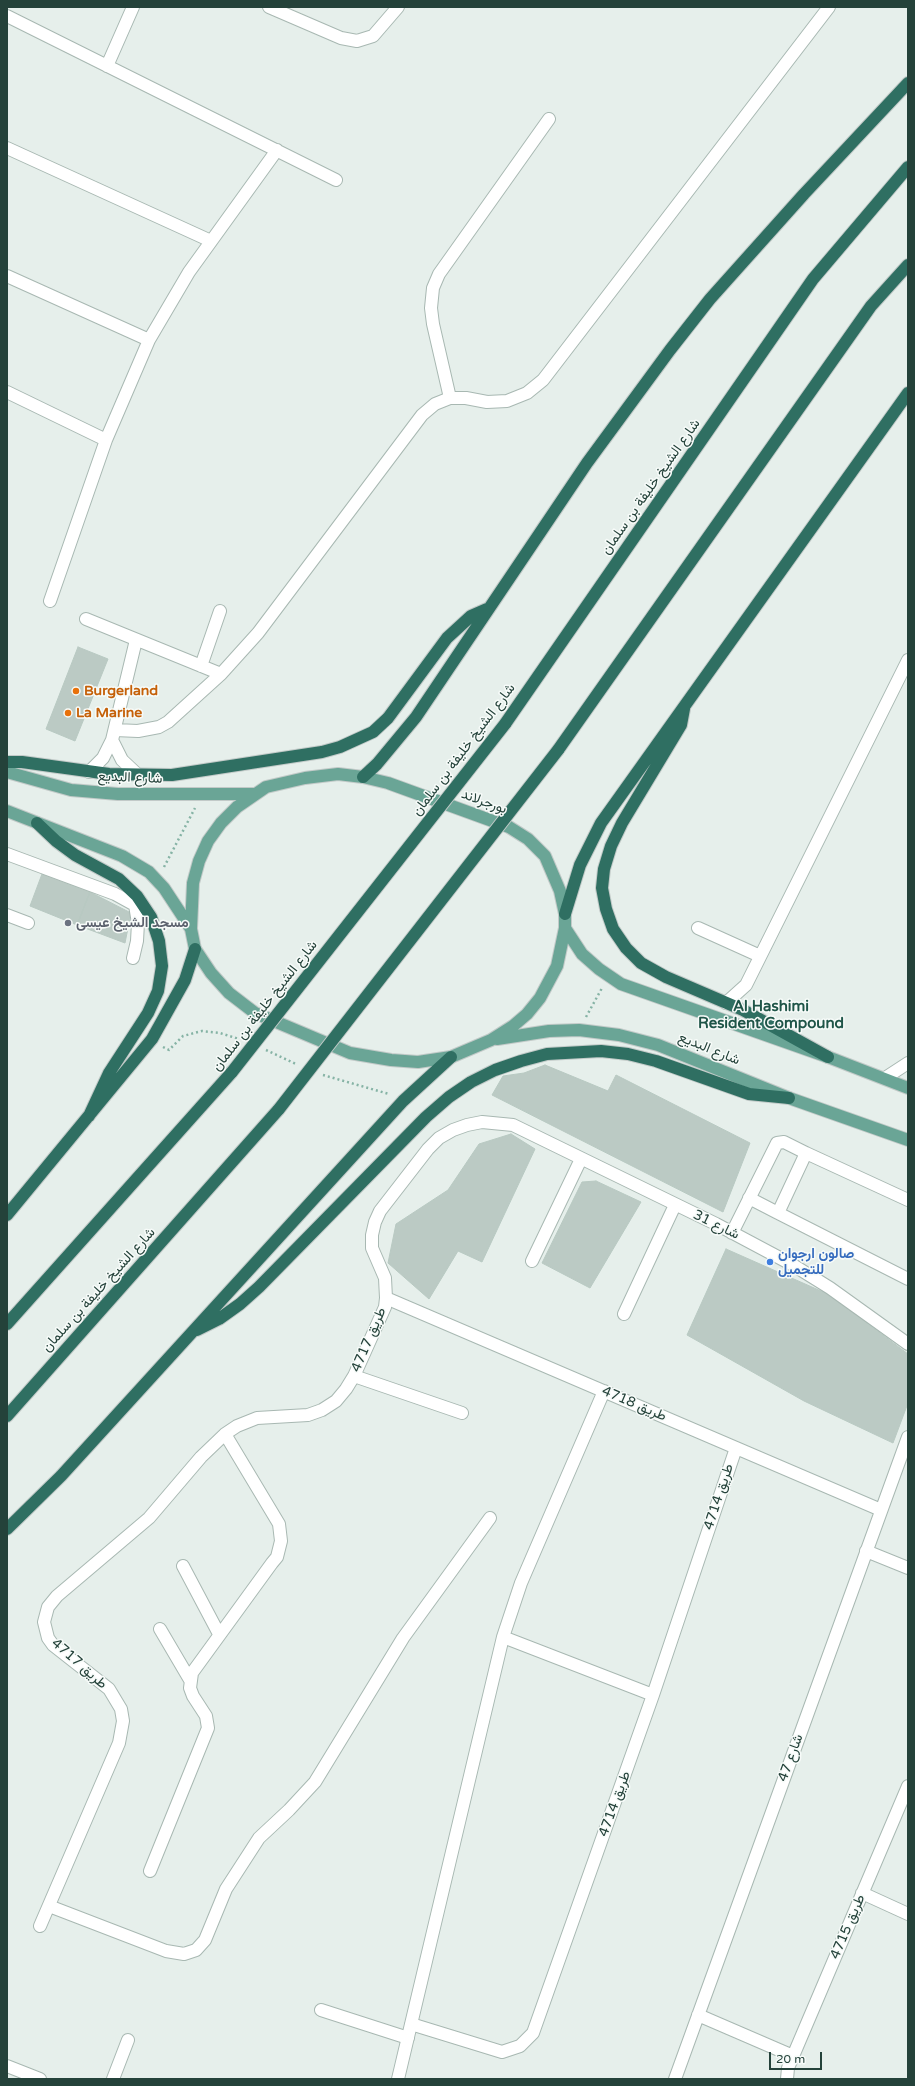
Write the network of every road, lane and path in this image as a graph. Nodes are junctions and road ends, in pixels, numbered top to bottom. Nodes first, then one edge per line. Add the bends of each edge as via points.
1 (10, 7) edge
2 (133, 7) edge
3 (398, 7) edge
4 (829, 7) edge
5 (274, 8) edge
6 (7, 13) edge
7 (7, 16) edge
8 (107, 66) junction
9 (908, 83) edge
10 (549, 118) dead end
11 (7, 148) edge
12 (277, 150) junction
13 (908, 166) edge
14 (336, 180) dead end
15 (211, 241) junction
16 (908, 265) edge
17 (7, 276) edge
18 (150, 340) junction
19 (7, 392) edge
20 (908, 393) edge
21 (450, 398) junction
22 (106, 440) junction
23 (50, 601) dead end
24 (488, 608) junction
25 (220, 611) dead end
26 (86, 619) dead end
27 (136, 640) junction
28 (908, 660) edge
29 (201, 666) junction
30 (221, 674) junction
31 (686, 703) junction
32 (114, 735) junction
33 (7, 762) edge
34 (7, 772) edge
35 (89, 772) junction
36 (138, 775) junction
37 (363, 777) junction
38 (202, 794) junction
39 (255, 794) junction
40 (7, 811) edge
41 (37, 823) junction
42 (7, 854) edge
43 (156, 880) junction
44 (565, 914) junction
45 (7, 915) edge
46 (28, 923) dead end
47 (565, 928) junction
48 (698, 928) dead end
49 (191, 929) junction
50 (195, 949) junction
51 (760, 956) junction
52 (133, 958) dead end
53 (609, 976) junction
54 (745, 987) junction
55 (726, 1003) junction
56 (743, 1010) junction
57 (579, 1030) junction
58 (491, 1040) junction
59 (451, 1057) junction
60 (828, 1057) junction
61 (908, 1063) edge
62 (885, 1078) junction
63 (908, 1088) edge
64 (789, 1098) junction
65 (89, 1116) junction
66 (513, 1125) joint
67 (908, 1140) edge
68 (806, 1153) junction
69 (581, 1159) junction
70 (748, 1198) junction
71 (908, 1200) edge
72 (675, 1205) junction
73 (778, 1212) junction
74 (7, 1215) edge
75 (732, 1232) junction
76 (532, 1261) dead end
77 (908, 1279) edge
78 (386, 1298) junction
79 (624, 1314) dead end
80 (7, 1324) edge
81 (197, 1330) junction
82 (908, 1344) edge
83 (354, 1376) junction
84 (604, 1391) junction
85 (462, 1413) dead end
86 (7, 1416) edge
87 (225, 1434) junction
88 (908, 1436) edge
89 (736, 1448) junction
90 (880, 1510) junction
91 (490, 1518) dead end
92 (7, 1529) edge
93 (866, 1551) junction
94 (183, 1566) dead end
95 (908, 1568) edge
96 (160, 1630) dead end
97 (219, 1634) junction
98 (503, 1637) junction
99 (190, 1680) junction
100 (654, 1695) junction
101 (908, 1786) edge
102 (150, 1871) dead end
103 (862, 1894) junction
104 (49, 1906) junction
105 (908, 1914) edge
106 (40, 1926) dead end
107 (321, 2010) dead end
108 (698, 2015) junction
109 (411, 2024) junction
110 (408, 2038) junction
111 (128, 2040) dead end
112 (793, 2056) junction
113 (7, 2066) edge
114 (787, 2073) edge
115 (40, 2079) edge
116 (113, 2079) edge
117 (398, 2079) edge
118 (675, 2079) edge

1 - 6 street
2 - 8 street
3 - 5 street via 373,36 357,41 341,38
4 - 21 street via 543,380 527,393 508,401 487,402
7 - 8 street
8 - 12 street
9 - 24 highway via 710,299 587,463
10 - 21 street via 439,274 433,288 433,324
11 - 15 street
12 - 14 street
12 - 15 street
13 - 80 highway, شارع الشيخ خليفة بن سلمان, bridge via 812,279 505,724 232,1072
15 - 18 street via 189,272
16 - 86 highway, شارع الشيخ خليفة بن سلمان, bridge via 871,306 558,750 279,1109
17 - 18 street
18 - 22 street
19 - 22 street
20 - 31 highway
21 - 30 street via 435,404 422,415 258,633
22 - 23 street
24 - 36 highway via 471,616 459,626 437,651 388,718 373,732 322,752 172,775
24 - 37 highway via 416,717
25 - 29 street
26 - 27 street
27 - 29 street
27 - 32 street
28 - 51 street
29 - 30 street
30 - 32 street via 168,722 158,727
31 - 44 highway via 600,823 580,865
31 - 55 highway via 680,725 611,846 604,869 602,888 613,929 626,948 641,963 666,977
32 - 35 street via 103,758
32 - 36 street via 122,760
33 - 35 highway
34 - 38 main road, شارع البديع via 24,779 71,790 146,795
35 - 36 highway
37 - 39 main road, بورجرلاند via 338,774 305,778 266,787
37 - 44 main road, بورجرلاند via 388,783 502,824 528,839 545,856 560,891
38 - 39 main road, شارع البديع
38 - 43 path
39 - 49 main road, بورجرلاند via 237,806 221,822 205,848 193,883
40 - 41 main road
41 - 43 main road via 122,856 149,872
41 - 65 highway via 56,841 119,879 137,896 151,917 159,941 162,966 158,991 148,1013 109,1073
42 - 52 street via 115,894 135,905 138,923
43 - 49 main road
44 - 47 main road, بورجرلاند
45 - 46 street
47 - 53 main road via 582,954
47 - 58 main road, بورجرلاند via 557,966 540,998 513,1026
48 - 51 street
49 - 50 main road, بورجرلاند
50 - 59 main road, بورجرلاند via 211,973 229,993 255,1013 296,1031 350,1053 391,1060 418,1062
50 - 65 highway via 185,980 163,1022
51 - 54 street
53 - 57 path
53 - 60 main road via 621,984
54 - 55 street
54 - 56 street
55 - 56 highway
56 - 60 highway
57 - 58 main road, شارع البديع via 549,1031
57 - 64 main road, شارع البديع via 619,1034 658,1045
58 - 59 main road, بورجرلاند
59 - 81 highway via 392,1112
60 - 62 main road
61 - 62 street
62 - 63 main road
64 - 67 main road, شارع البديع
64 - 81 highway via 750,1094 656,1061 601,1051 547,1054 495,1070 449,1097 426,1117 259,1288 219,1319
65 - 74 highway
66 - 69 street, شارع 31
66 - 78 street, طريق 4717 via 498,1122 467,1124 439,1138 380,1211 372,1235 372,1248 385,1278
68 - 70 street via 784,1142 777,1143
68 - 71 street
68 - 73 street
69 - 72 street, شارع 31
69 - 76 street
70 - 73 street
70 - 75 street
72 - 75 street, شارع 31
72 - 79 street
73 - 77 street
75 - 82 street, شارع 31 via 830,1288
78 - 83 street, طريق 4717 via 385,1307
78 - 84 street, طريق 4718
81 - 92 highway via 61,1476
83 - 85 street
83 - 87 street, طريق 4717 via 336,1401 322,1410 308,1415 257,1418
84 - 89 street, طريق 4718
84 - 98 street via 526,1569
87 - 97 street via 279,1524 281,1540 277,1557
87 - 104 street, طريق 4717 via 201,1457 149,1518 52,1601 46,1614 45,1630 53,1645 109,1689 121,1709 123,1721 118,1743
88 - 90 street, شارع 47
89 - 90 street, طريق 4718
89 - 100 street, طريق 4714
90 - 93 street, شارع 47
91 - 104 street via 403,1638 315,1782 259,1838 226,1889 205,1940 196,1950 184,1954 166,1951
93 - 95 street
93 - 108 street, شارع 47
94 - 97 street
96 - 99 street
97 - 99 street via 196,1666
98 - 100 street
98 - 109 street
99 - 102 street via 193,1696 206,1716 208,1728
100 - 109 street, طريق 4714 via 533,2033 520,2046 502,2052
101 - 103 street, طريق 4715
103 - 105 street
103 - 112 street, طريق 4715
104 - 106 street, طريق 4717
107 - 110 street
108 - 112 street
108 - 118 street, شارع 47
109 - 110 street
110 - 117 street
111 - 116 street
112 - 114 street, طريق 4715
113 - 115 street

